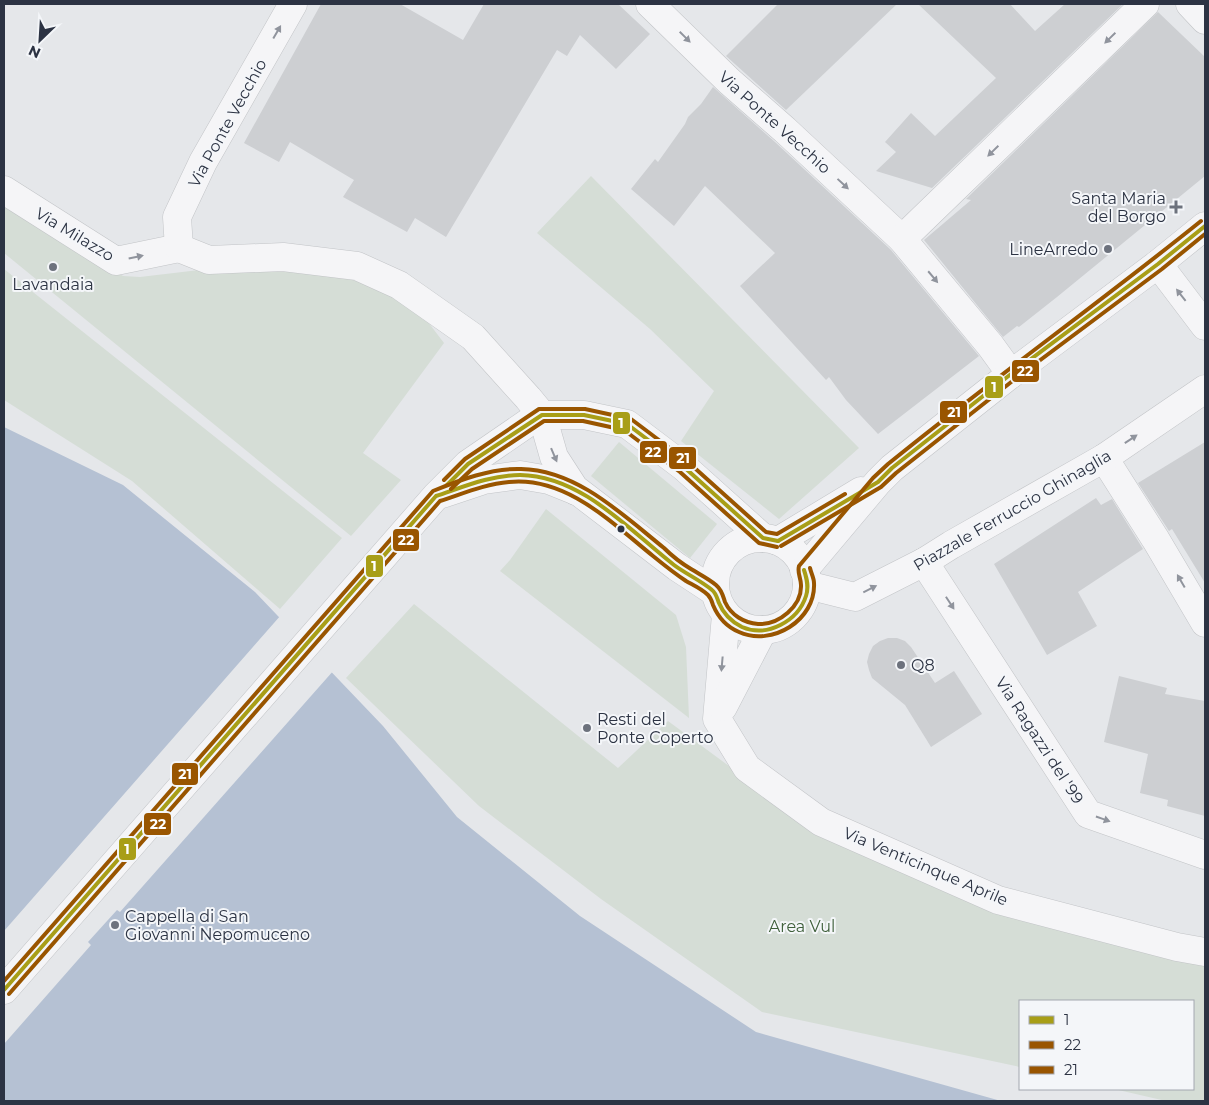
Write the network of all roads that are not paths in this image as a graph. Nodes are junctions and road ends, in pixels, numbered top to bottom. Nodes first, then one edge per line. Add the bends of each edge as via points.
1 (293, 4) edge
2 (650, 4) edge
3 (1145, 4) edge
4 (1190, 4) edge
5 (1205, 20) edge
6 (4, 190) edge
7 (1205, 226) edge
8 (902, 239) junction
9 (179, 248) junction
10 (1158, 264) junction
11 (1205, 326) edge
12 (1011, 374) junction
13 (1205, 390) edge
14 (542, 415) junction
15 (1104, 458) junction
16 (484, 480) junction
17 (878, 482) junction
18 (576, 490) junction
19 (436, 496) junction
20 (770, 539) junction
21 (924, 562) junction
22 (806, 577) junction
23 (721, 604) junction
24 (1205, 624) edge
25 (763, 630) junction
26 (717, 719) junction
27 (1205, 855) edge
28 (1205, 952) edge
29 (4, 990) edge

9 -> 1 street, Via Ponte Vecchio via 177,217 203,162
2 -> 8 street, Via Ponte Vecchio
3 -> 8 street
4 - 5 street
6 -> 9 street, Via Milazzo via 116,261
7 - 10 street
8 -> 12 street, Via Ponte Vecchio
9 - 14 street via 209,260 283,256 357,266 399,285 473,337
11 -> 10 street
10 - 12 street
12 - 17 street
15 -> 13 street, Piazzale Ferruccio Ghinaglia
14 - 16 street via 530,443
14 -> 18 street via 554,457
14 - 19 street via 468,464
14 - 20 street via 584,415 627,424
15 - 21 street, Piazzale Ferruccio Ghinaglia
24 -> 15 street
16 - 18 street via 520,475
16 - 19 street
17 - 20 street
17 - 22 street
18 - 23 street
19 - 29 street
20 - 22 street via 797,555
20 - 23 street via 750,539 726,553 718,565 715,579
22 -> 21 street, Piazzale Ferruccio Ghinaglia via 854,597
21 -> 27 street, Via Ragazzi del '99 via 1088,814
22 - 25 street via 805,599 799,611 777,628
23 - 25 street via 735,624
23 -> 26 street
25 - 26 street
26 - 28 street, Via Venticinque Aprile via 747,768 822,822 998,900

